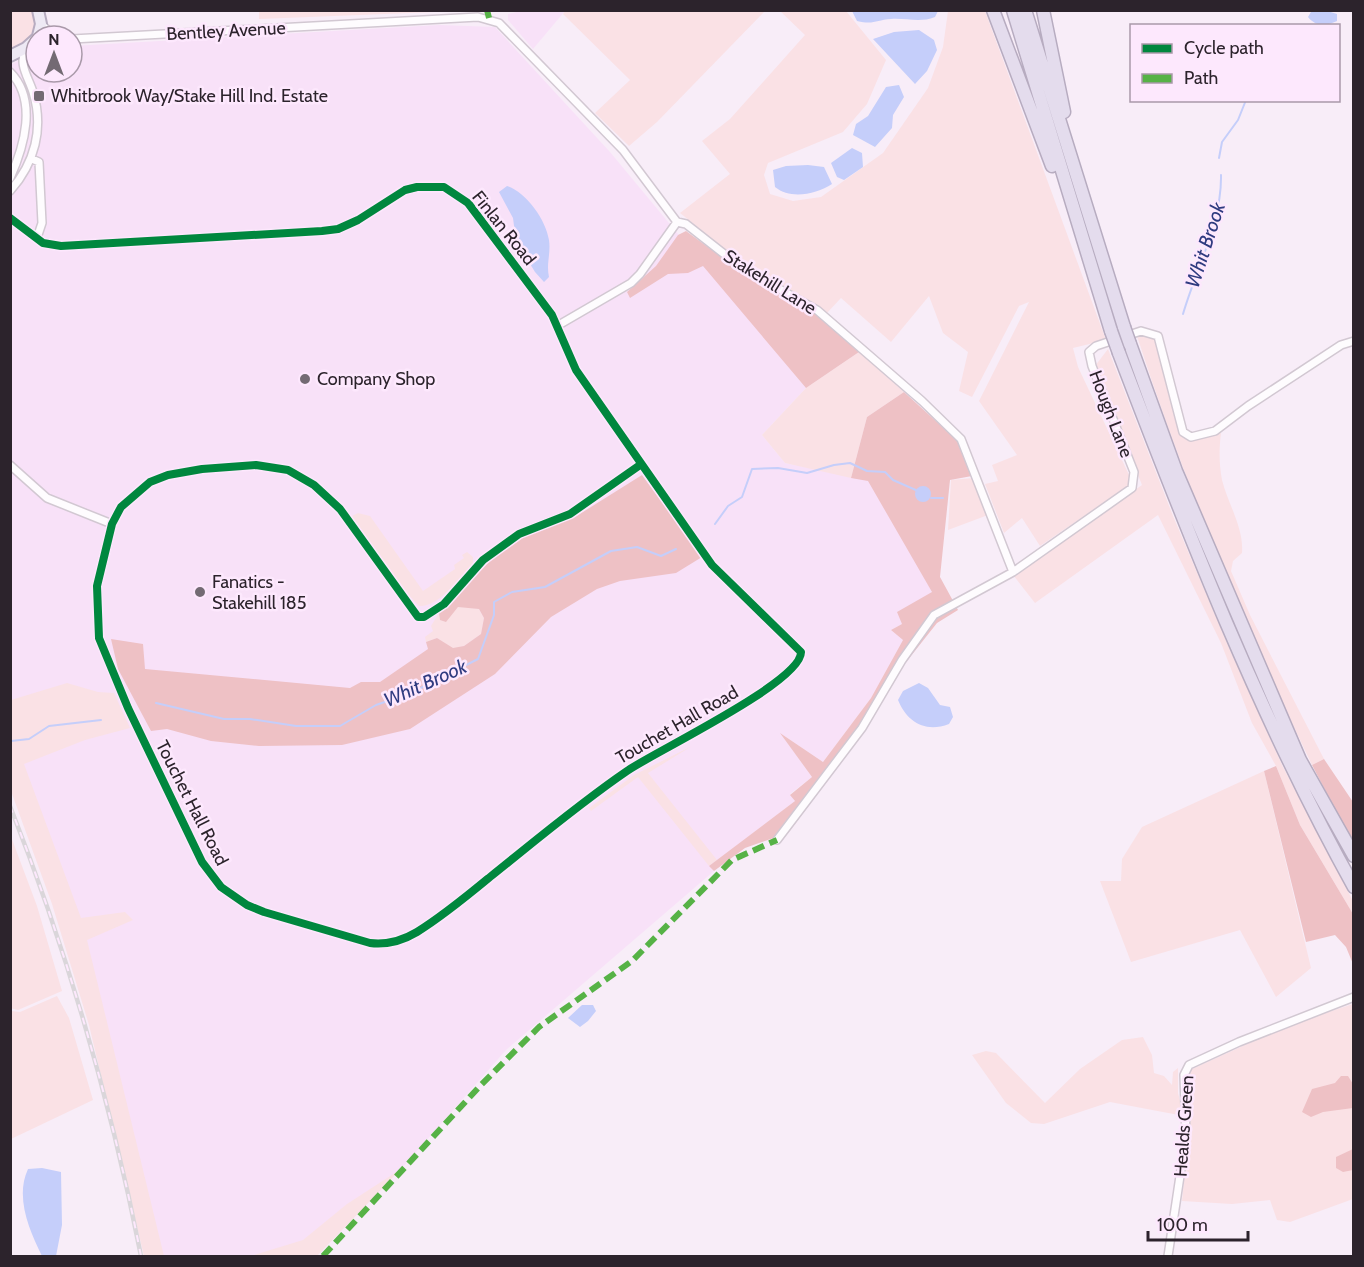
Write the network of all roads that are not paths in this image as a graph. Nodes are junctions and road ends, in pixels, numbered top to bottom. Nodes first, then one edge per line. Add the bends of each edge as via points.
1 (993, 10) edge
2 (1013, 10) edge
3 (1025, 10) edge
4 (1043, 10) edge
5 (489, 18) joint
6 (84, 38) edge
7 (24, 47) edge
8 (10, 56) edge
9 (10, 72) edge
10 (30, 84) edge
11 (32, 159) junction
12 (10, 178) edge
13 (10, 191) edge
14 (10, 218) edge
15 (677, 222) junction
16 (36, 238) junction
17 (1101, 257) junction
18 (1096, 288) junction
19 (557, 326) junction
20 (1353, 341) edge
21 (10, 465) edge
22 (640, 465) junction
23 (112, 524) junction
24 (1013, 572) junction
25 (801, 656) joint
26 (777, 840) dead end
27 (1353, 856) edge
28 (1353, 886) edge
29 (1353, 997) edge
30 (1168, 1257) edge

1 - 18 highway
2 - 18 highway
3 - 17 highway
4 - 17 highway
5 - 6 street, Bentley Avenue
5 - 15 street, Stakehill Lane via 509,31 623,150
7 - 8 main road
9 - 12 street via 22,92 26,124 24,144
10 - 11 street via 37,113
11 - 13 street
11 - 16 street via 39,162 42,223
14 - 16 street, Finlan Road
15 - 19 street via 631,283
15 - 24 street, Stakehill Lane via 686,224 759,279 817,310 961,440
16 - 19 street, Finlan Road via 62,246 322,231 358,220 405,190 444,188 475,210
17 - 27 highway, bridge via 1176,471 1300,760
18 - 28 highway, bridge via 1228,629
19 - 22 street, Finlan Road via 576,370
20 - 24 street, Hough Lane via 1331,351 1215,431 1191,437 1183,432 1158,336 1141,330 1096,346 1089,352 1092,366 1134,472 1132,488
21 - 23 street via 47,498
22 - 23 street, Touchet Hall Road via 570,514 519,534 483,560 444,604 424,617 418,617 340,509 314,484 288,470 256,465 168,475 150,482 121,507
22 - 25 street, Finlan Road via 712,565 798,648
23 - 25 street, Touchet Hall Road via 98,586 99,638 202,862 220,887 247,905 359,941 388,943 418,932 629,770 717,722 798,663
24 - 26 street via 934,615 862,728
29 - 30 street, Healds Green via 1189,1065 1184,1075 1184,1147

